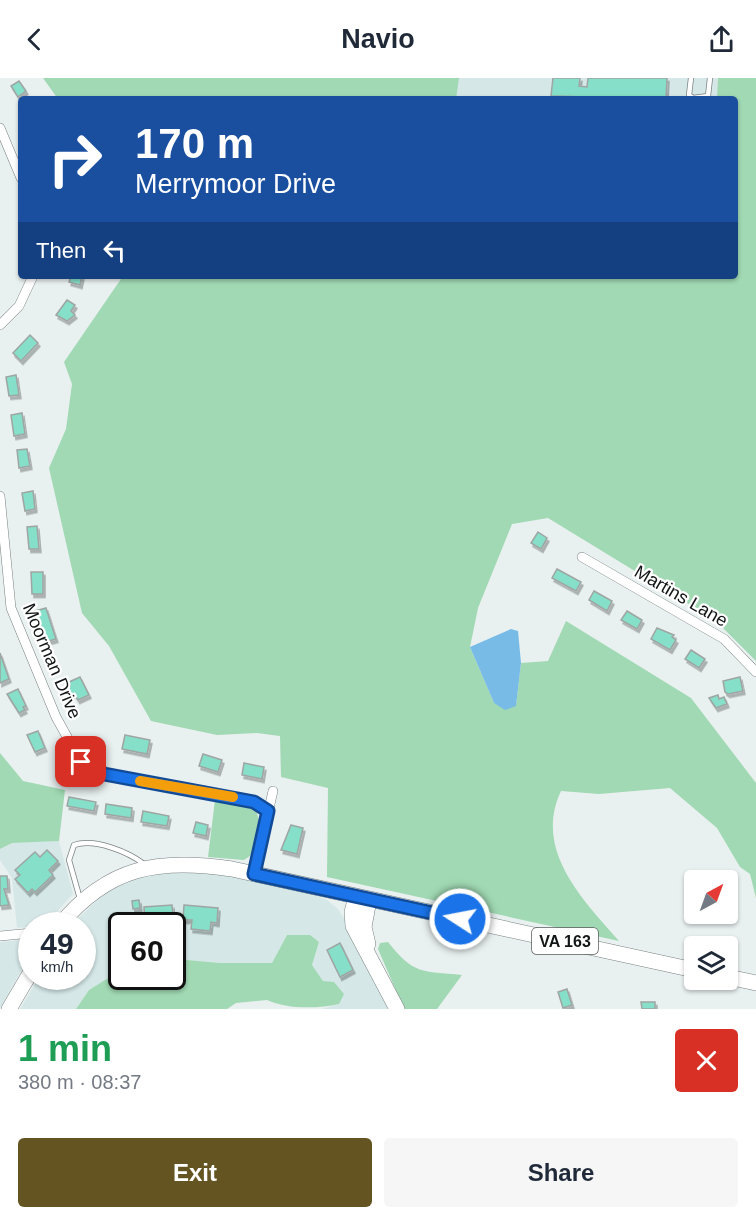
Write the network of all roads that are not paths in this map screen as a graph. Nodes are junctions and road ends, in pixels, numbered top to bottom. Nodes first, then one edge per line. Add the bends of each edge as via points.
1 (691, 78) edge
2 (710, 78) edge
3 (690, 96) edge
4 (708, 96) edge
5 (0, 128) edge
6 (18, 171) edge
7 (32, 279) edge
8 (0, 325) edge
9 (0, 496) edge
10 (582, 557) dead end
11 (4, 596) edge
12 (756, 672) edge
13 (273, 791) dead end
14 (268, 811) junction
15 (147, 866) junction
16 (254, 874) junction
17 (362, 899) junction
18 (81, 901) junction
19 (71, 912) edge
20 (18, 934) edge
21 (0, 936) edge
22 (684, 967) edge
23 (738, 979) edge
24 (756, 983) edge
25 (20, 990) edge
26 (9, 1009) edge
27 (397, 1009) edge

1 - 3 lane
2 - 4 lane
5 - 6 street
7 - 8 street via 19,306
9 - 11 street, Moorman Drive via 8,555
10 - 12 street, Martins Lane via 724,639
11 - 14 street, Moorman Drive via 81,762 104,774 247,799
13 - 14 street
14 - 16 street
15 - 16 main road, VA 163 via 186,864
15 - 18 main road, VA 163 via 119,877
15 - 18 lane via 115,849 74,845 69,860
16 - 17 main road, VA 163
17 - 22 main road, VA 163
17 - 27 main road via 352,912 353,926
18 - 19 main road, VA 163
20 - 21 street
23 - 24 main road
25 - 26 main road

